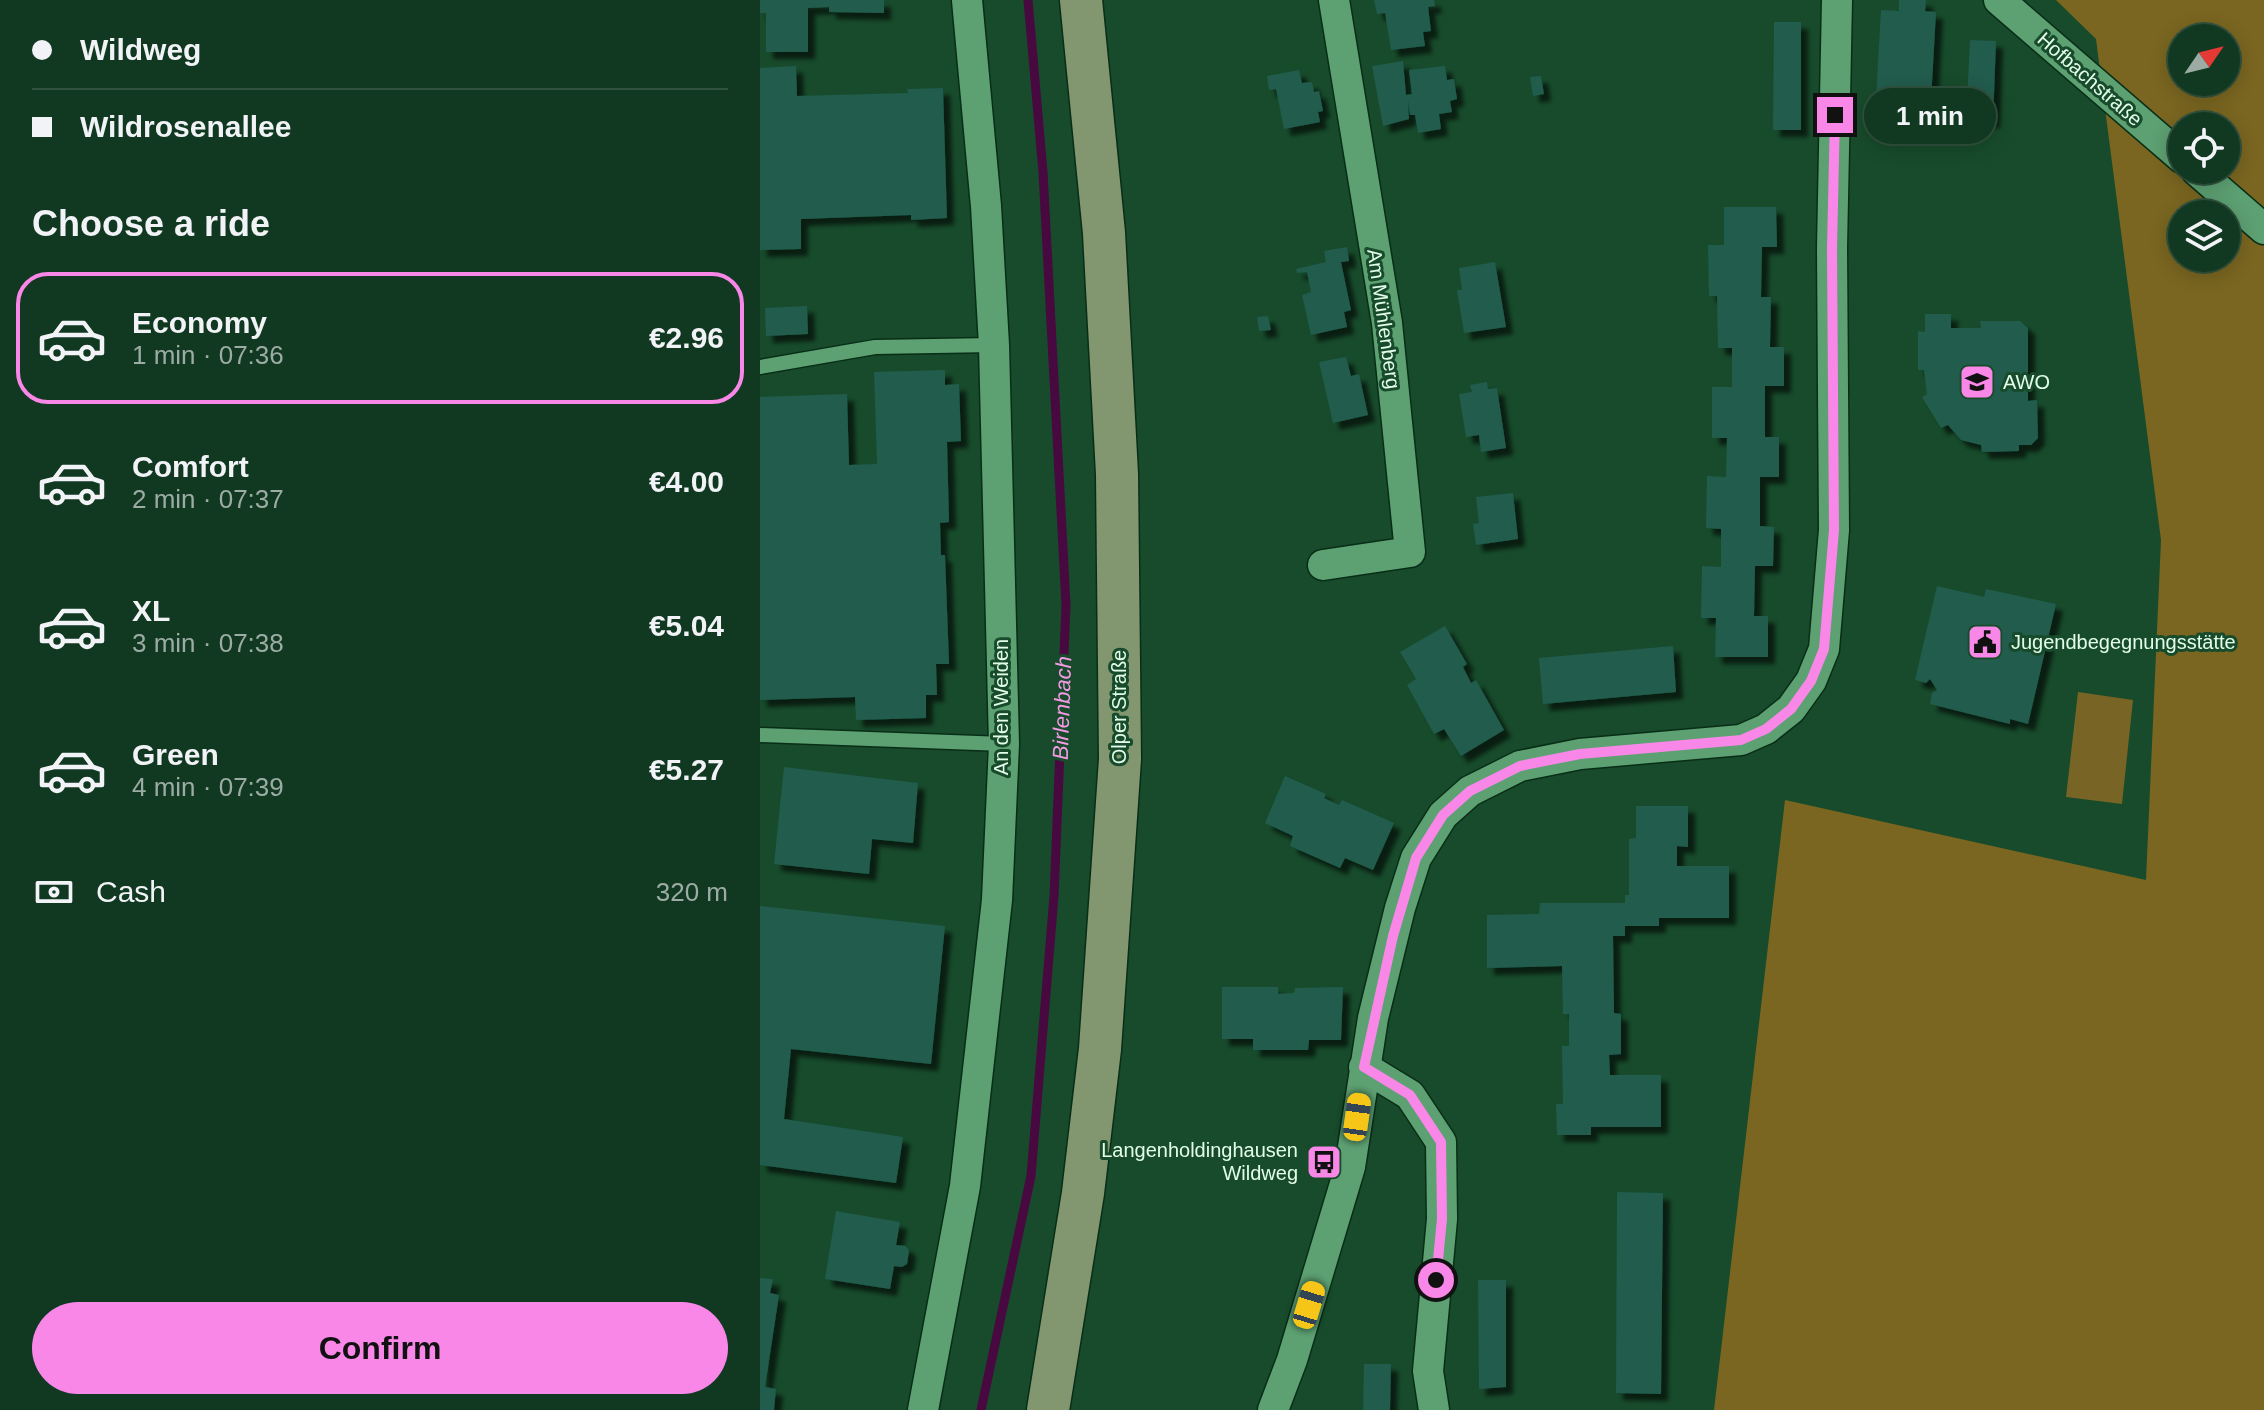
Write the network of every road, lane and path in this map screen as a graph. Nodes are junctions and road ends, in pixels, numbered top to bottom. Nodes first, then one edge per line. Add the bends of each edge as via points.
1 (967, 0) edge
2 (1081, 0) edge
3 (1334, 0) edge
4 (1837, 0) edge
5 (1999, 0) edge
6 (2168, 146) edge
7 (2212, 184) edge
8 (2264, 229) edge
9 (994, 345) junction
10 (760, 367) edge
11 (1323, 565) dead end
12 (760, 735) edge
13 (1004, 744) junction
14 (1364, 1067) junction
15 (923, 1410) edge
16 (1048, 1410) edge
17 (1273, 1410) edge
18 (1434, 1410) edge

1 - 9 street, An den Weiden
2 - 16 main road, Olper Straße via 1104,233 1117,474 1120,759 1100,1049
3 - 11 street, Am Mühlenberg via 1387,323 1410,552
4 - 14 street via 1834,530 1824,649 1811,681 1791,709 1741,740 1580,754 1520,766 1470,791 1443,815 1416,858
5 - 6 street, Hofbachstraße
7 - 8 street
9 - 10 lane via 875,347
9 - 13 street, An den Weiden
12 - 13 lane
13 - 15 street, An den Weiden via 997,900 965,1186
14 - 17 street via 1350,1167
14 - 18 street via 1410,1095 1441,1142 1442,1219 1428,1371

